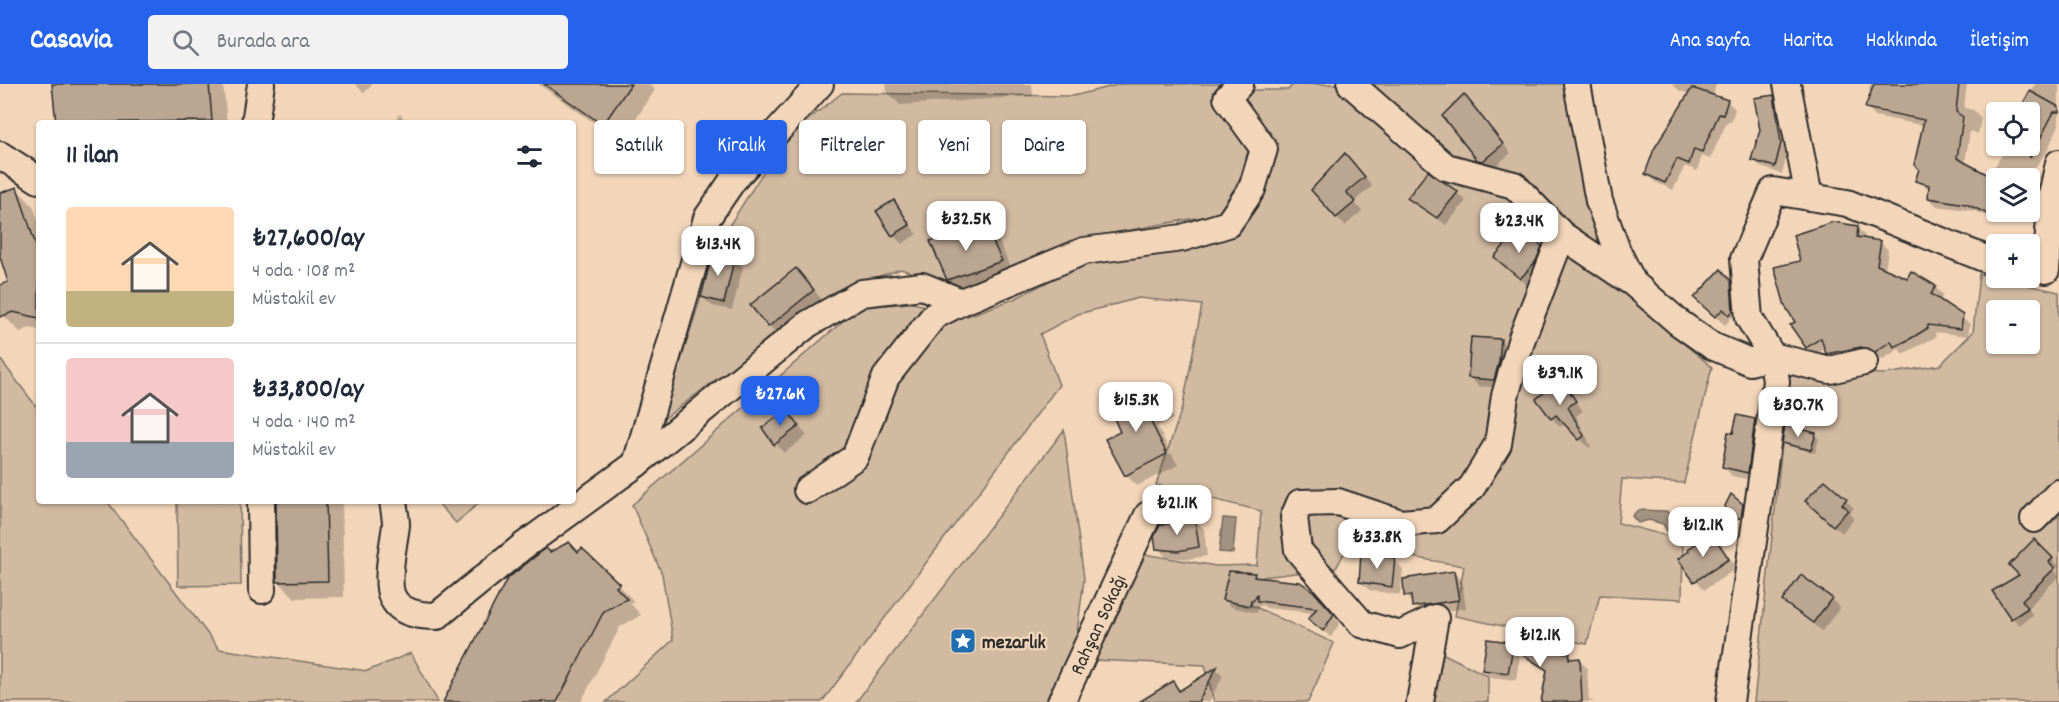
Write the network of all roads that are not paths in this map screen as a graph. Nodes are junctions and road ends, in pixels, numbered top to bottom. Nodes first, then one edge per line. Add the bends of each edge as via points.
1 (261, 84) edge
2 (820, 84) edge
3 (1240, 84) edge
4 (1351, 84) edge
5 (1577, 84) edge
6 (1594, 84) edge
7 (1787, 84) edge
8 (1583, 109) junction
9 (255, 120) edge
10 (0, 155) edge
11 (2059, 163) edge
12 (36, 178) edge
13 (1809, 197) junction
14 (1562, 235) junction
15 (1986, 259) edge
16 (2045, 270) edge
17 (1633, 283) junction
18 (961, 302) junction
19 (1772, 356) junction
20 (1864, 362) dead end
21 (636, 464) junction
22 (807, 490) dead end
23 (2059, 493) edge
24 (261, 504) edge
25 (393, 504) edge
26 (1148, 515) dead end
27 (2034, 519) dead end
28 (262, 590) dead end
29 (1061, 702) edge
30 (1420, 702) edge
31 (1730, 702) edge

1 - 9 street
2 - 21 street via 733,180 707,218
3 - 18 street via 1227,98 1264,149 1252,189 1228,224 1182,237 1084,251
4 - 14 street via 1446,167 1514,185
5 - 8 street
6 - 8 street
7 - 13 street
8 - 17 street via 1599,201
10 - 12 street
11 - 16 street
13 - 15 street via 1847,203
13 - 19 street via 1773,191 1744,259 1749,318
14 - 17 street
14 - 30 street via 1522,338 1505,396 1498,444 1472,488 1437,520 1401,524 1338,502 1300,503 1294,517 1298,550 1362,624 1400,634 1435,618
17 - 19 street via 1712,346 1750,362
18 - 21 street via 922,286 862,293 808,324
18 - 22 street via 934,316 886,377 855,457
19 - 20 street via 1830,370
19 - 31 street via 1776,381
21 - 25 street via 522,547 437,616 420,616 402,609 392,596
23 - 27 street
24 - 28 street
26 - 29 street, Rahşan Sokağı

